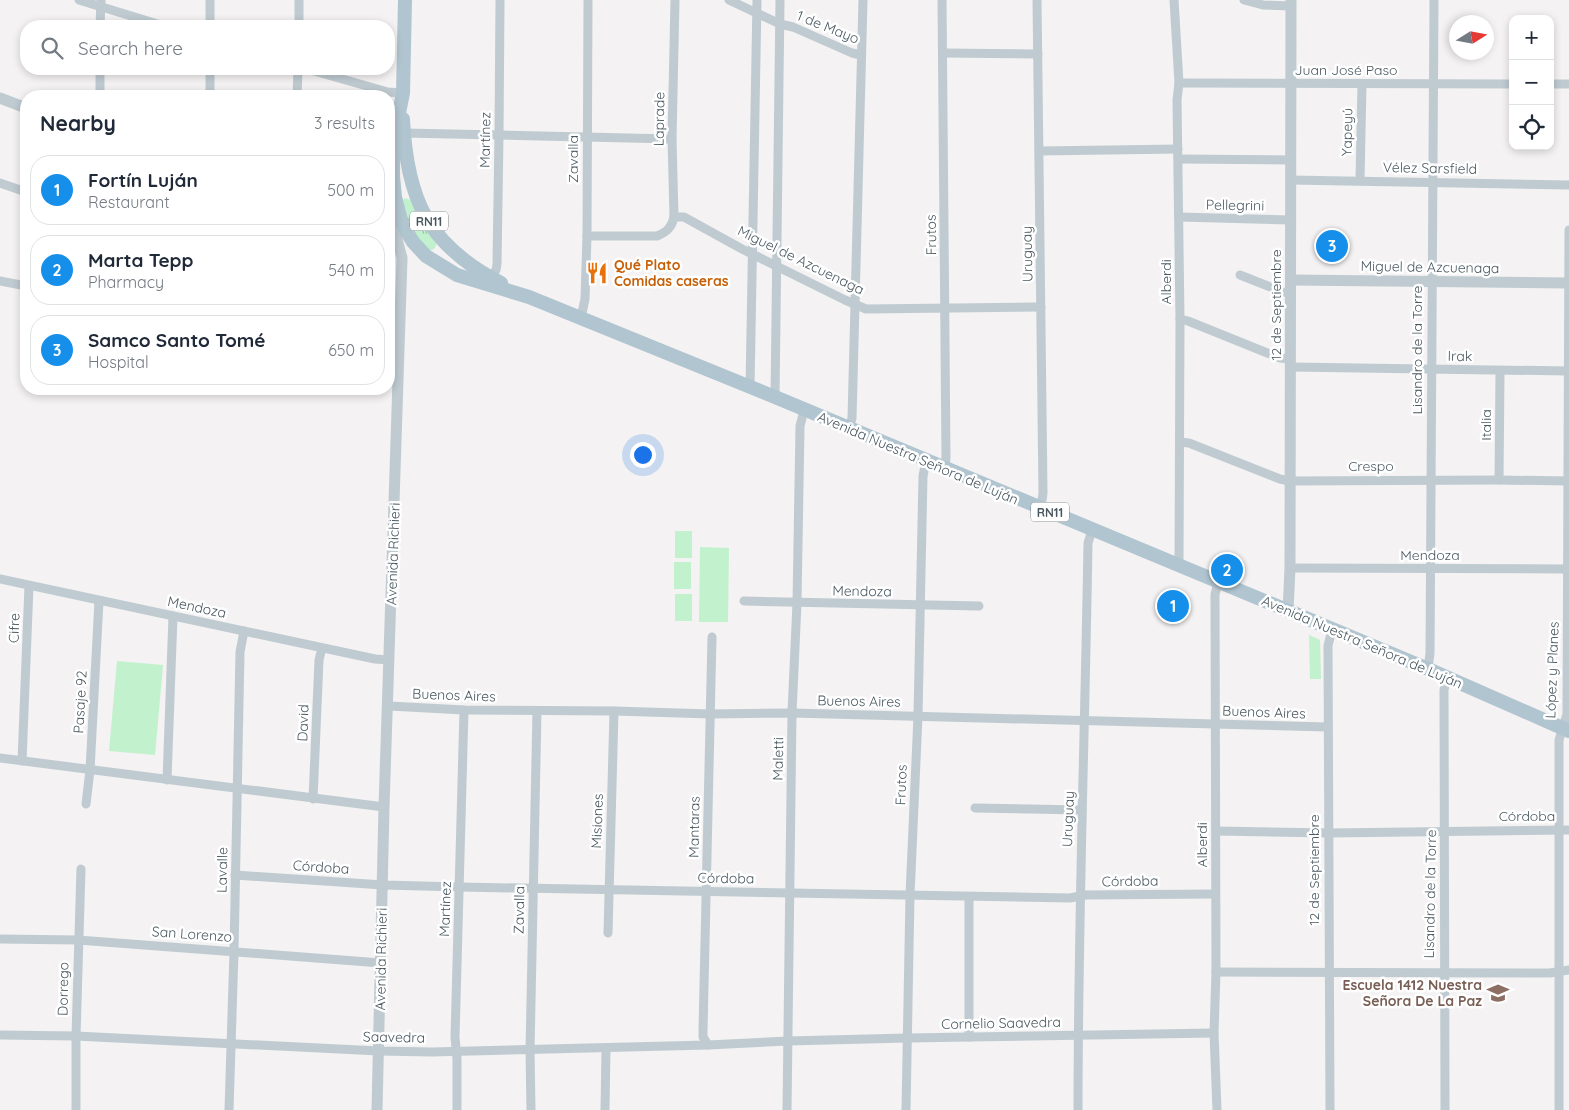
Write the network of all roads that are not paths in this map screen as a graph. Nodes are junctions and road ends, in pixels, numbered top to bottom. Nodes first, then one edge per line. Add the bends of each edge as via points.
1 (79, 0) edge
2 (210, 0) edge
3 (300, 0) edge
4 (405, 0) edge
5 (500, 0) edge
6 (588, 0) edge
7 (675, 0) edge
8 (729, 0) edge
9 (757, 0) edge
10 (780, 0) edge
11 (863, 0) edge
12 (942, 0) edge
13 (1037, 0) edge
14 (1174, 0) edge
15 (1244, 0) edge
16 (1434, 0) edge
17 (101, 3) edge
18 (1291, 3) edge
19 (756, 11) junction
20 (100, 20) edge
21 (148, 20) edge
22 (210, 20) edge
23 (299, 20) edge
24 (780, 24) junction
25 (943, 53) junction
26 (1038, 54) junction
27 (862, 55) junction
28 (100, 75) edge
29 (210, 75) edge
30 (298, 75) edge
31 (328, 75) edge
32 (1179, 83) junction
33 (1291, 83) junction
34 (1433, 83) junction
35 (1362, 84) junction
36 (1509, 84) edge
37 (1554, 84) edge
38 (1569, 84) edge
39 (100, 90) edge
40 (210, 90) edge
41 (297, 90) edge
42 (381, 90) edge
43 (395, 94) edge
44 (402, 95) junction
45 (0, 98) edge
46 (20, 106) edge
47 (404, 133) junction
48 (500, 135) junction
49 (587, 138) junction
50 (395, 139) edge
51 (672, 139) junction
52 (1178, 149) junction
53 (1039, 151) junction
54 (1178, 159) junction
55 (1290, 160) junction
56 (1291, 180) junction
57 (1360, 180) junction
58 (1432, 182) junction
59 (0, 184) edge
60 (1569, 185) edge
61 (20, 190) edge
62 (415, 193) junction
63 (395, 197) joint
64 (398, 212) junction
65 (674, 216) junction
66 (1179, 217) junction
67 (1291, 220) junction
68 (395, 230) edge
69 (1569, 230) edge
70 (587, 236) junction
71 (442, 241) junction
72 (395, 243) edge
73 (395, 246) edge
74 (752, 253) junction
75 (424, 254) junction
76 (778, 266) junction
77 (1240, 275) dead end
78 (491, 278) junction
79 (1291, 280) junction
80 (0, 281) edge
81 (1431, 283) junction
82 (1569, 283) edge
83 (20, 285) edge
84 (1291, 293) junction
85 (529, 297) junction
86 (856, 305) junction
87 (1041, 306) junction
88 (945, 308) junction
89 (581, 318) junction
90 (1180, 319) junction
91 (395, 346) edge
92 (1291, 363) junction
93 (1431, 370) junction
94 (1500, 371) junction
95 (1569, 372) edge
96 (750, 387) junction
97 (393, 395) edge
98 (775, 397) junction
99 (804, 410) junction
100 (849, 429) junction
101 (1180, 442) junction
102 (926, 461) junction
103 (945, 469) junction
104 (1431, 480) junction
105 (1499, 480) junction
106 (1290, 481) junction
107 (1569, 481) edge
108 (1041, 508) junction
109 (1092, 530) junction
110 (1179, 564) junction
111 (1290, 568) junction
112 (1430, 569) junction
113 (1568, 569) edge
114 (0, 579) edge
115 (1218, 581) junction
116 (29, 586) junction
117 (744, 600) dead end
118 (99, 601) junction
119 (796, 603) junction
120 (919, 606) junction
121 (979, 606) dead end
122 (1288, 611) junction
123 (173, 616) junction
124 (1332, 630) junction
125 (244, 631) junction
126 (712, 637) dead end
127 (322, 648) junction
128 (1568, 659) edge
129 (389, 660) junction
130 (1428, 669) junction
131 (1447, 678) junction
132 (388, 706) junction
133 (464, 710) junction
134 (537, 711) junction
135 (614, 711) junction
136 (792, 713) junction
137 (711, 714) junction
138 (918, 716) junction
139 (1085, 721) junction
140 (1215, 724) junction
141 (1328, 727) junction
142 (1566, 730) edge
143 (0, 758) edge
144 (22, 761) junction
145 (90, 770) junction
146 (167, 780) junction
147 (237, 790) junction
148 (313, 799) junction
149 (86, 804) dead end
150 (384, 808) junction
151 (974, 808) dead end
152 (1082, 810) junction
153 (1445, 830) junction
154 (1559, 830) junction
155 (1569, 830) edge
156 (1216, 831) junction
157 (1329, 833) junction
158 (81, 868) dead end
159 (235, 875) junction
160 (383, 885) junction
161 (460, 888) junction
162 (533, 889) junction
163 (608, 890) junction
164 (707, 892) junction
165 (790, 894) junction
166 (1215, 894) junction
167 (910, 896) junction
168 (1079, 896) junction
169 (969, 897) junction
170 (608, 933) dead end
171 (0, 938) edge
172 (78, 940) junction
173 (234, 951) junction
174 (381, 962) junction
175 (1569, 970) edge
176 (1559, 971) junction
177 (1216, 972) junction
178 (1329, 972) junction
179 (1443, 972) junction
180 (1214, 1033) junction
181 (0, 1035) edge
182 (1078, 1035) junction
183 (76, 1036) junction
184 (969, 1037) junction
185 (907, 1038) junction
186 (788, 1040) junction
187 (230, 1045) junction
188 (708, 1045) junction
189 (606, 1048) junction
190 (456, 1050) junction
191 (530, 1050) junction
192 (379, 1051) junction
193 (76, 1110) edge
194 (228, 1110) edge
195 (377, 1110) edge
196 (457, 1110) edge
197 (532, 1110) edge
198 (605, 1110) edge
199 (787, 1110) edge
200 (906, 1110) edge
201 (1078, 1110) edge
202 (1216, 1110) edge
203 (1330, 1110) edge
204 (1444, 1110) edge
205 (1559, 1110) edge

1 - 17 street
2 - 22 street
3 - 23 street
4 - 44 main road, Avenida Richieri / RN11
5 - 48 street, Martínez
6 - 49 street, Zavalla
7 - 51 street, Laprade
8 - 19 street, 1 de Mayo
9 - 19 street
10 - 24 street
11 - 27 street
12 - 25 street, Frutos
13 - 26 street, Uruguay
14 - 32 street, Alberdi
15 - 18 street via 1263,5
16 - 34 street, Lisandro de la Torre
17 - 20 street
17 - 21 street
18 - 33 street, 12 de Septiembre
19 - 24 street, 1 de Mayo
19 - 74 street
24 - 27 street, 1 de Mayo
24 - 76 street
25 - 26 street
25 - 88 street, Frutos
26 - 53 street, Uruguay
27 - 86 street
28 - 39 street
29 - 40 street
30 - 41 street
31 - 42 street
32 - 33 street, Juan José Paso
32 - 52 street, Alberdi
33 - 35 street, Juan José Paso
33 - 55 street, 12 de Septiembre
34 - 35 street, Juan José Paso
34 - 36 street, Juan José Paso
34 - 58 street, Lisandro de la Torre
35 - 57 street, Yapeyú
37 - 38 street
43 - 44 street
44 - 47 main road, RN11
44 - 50 main road, Avenida Richieri / RN11
45 - 46 street
47 - 48 street
47 - 62 main road, RN11 via 408,169
48 - 49 street
48 - 78 street, Martínez via 497,264
49 - 51 street
49 - 70 street, Zavalla
51 - 65 street, Laprade
52 - 53 street
52 - 54 street, Alberdi
53 - 87 street, Uruguay
54 - 55 street
54 - 66 street, Alberdi
55 - 56 street, 12 de Septiembre
56 - 57 street, Vélez Sarsfield
56 - 67 street, 12 de Septiembre
57 - 58 street, Vélez Sarsfield
58 - 60 street, Vélez Sarsfield
58 - 81 street, Lisandro de la Torre
59 - 61 street
62 - 63 main road, RN11 via 403,191
62 - 71 main road, RN11
63 - 64 main road, Avenida Richieri / RN11
64 - 68 street, Avenida Richieri
64 - 75 main road, Avenida Nuestra Señora de Luján / RN11 via 406,232
65 - 70 street via 672,224 657,236
65 - 74 street, Miguel de Azcuenaga via 684,217
66 - 67 street, Pellegrini
66 - 90 street, Alberdi
67 - 79 street, 12 de Septiembre
69 - 82 street, López y Planes
70 - 89 street, Zavalla via 585,299
71 - 75 main road, RN11 via 439,253 432,256
71 - 78 main road, RN11
72 - 75 street
73 - 91 street, Avenida Richieri via 402,258
74 - 76 street, Miguel de Azcuenaga
74 - 96 street
75 - 85 main road, Avenida Nuestra Señora de Luján / RN11 via 457,275
76 - 86 street, Miguel de Azcuenaga
76 - 98 street
77 - 84 street
78 - 85 main road, RN11
79 - 81 street, Miguel de Azcuenaga
79 - 84 street, 12 de Septiembre
80 - 83 street
81 - 82 street, Miguel de Azcuenaga
81 - 93 street, Lisandro de la Torre
82 - 95 street, López y Planes
84 - 92 street, 12 de Septiembre
85 - 89 main road, Avenida Nuestra Señora de Luján / RN11
86 - 88 street, Miguel de Azcuenaga via 866,309
86 - 100 street
87 - 88 street, Miguel de Azcuenaga
87 - 108 street, Uruguay
88 - 103 street, Frutos
89 - 96 main road, Avenida Nuestra Señora de Luján / RN11
90 - 92 street
90 - 101 street, Alberdi
92 - 93 street, Irak
92 - 106 street, 12 de Septiembre
93 - 94 street, Irak
93 - 104 street, Lisandro de la Torre
94 - 95 street, Irak
94 - 105 street, Italia
95 - 107 street, López y Planes
96 - 98 main road, Avenida Nuestra Señora de Luján / RN11
97 - 129 street, Avenida Richieri
98 - 99 main road, Avenida Nuestra Señora de Luján / RN11
99 - 100 main road, Avenida Nuestra Señora de Luján / RN11
99 - 119 street, Maletti via 800,426
100 - 102 main road, Avenida Nuestra Señora de Luján / RN11
101 - 106 street, Crespo
101 - 110 street, Alberdi
102 - 103 main road, Avenida Nuestra Señora de Luján / RN11
102 - 120 street, Frutos
103 - 108 main road, Avenida Nuestra Señora de Luján / RN11
104 - 105 street, Crespo
104 - 106 street, Crespo
104 - 112 street, Lisandro de la Torre
105 - 107 street, Crespo
106 - 111 street, 12 de Septiembre
107 - 113 street, López y Planes
108 - 109 main road, Avenida Nuestra Señora de Luján / RN11
109 - 110 main road, Avenida Nuestra Señora de Luján / RN11
109 - 139 street, Uruguay via 1088,543
110 - 115 main road, Avenida Nuestra Señora de Luján / RN11
111 - 112 street, Mendoza
111 - 122 street, 12 de Septiembre
112 - 113 street, Mendoza
112 - 130 street, Lisandro de la Torre
113 - 128 street, López y Planes
114 - 116 street, Mendoza
115 - 122 main road, Avenida Nuestra Señora de Luján / RN11
115 - 140 street, Alberdi via 1215,594
116 - 118 street, Mendoza
116 - 144 street, Cifre
117 - 119 street, Mendoza
118 - 123 street, Mendoza
118 - 145 street, Pasaje 92
119 - 120 street, Mendoza
119 - 136 street, Maletti
120 - 121 street, Mendoza
120 - 138 street, Frutos
122 - 124 main road, Avenida Nuestra Señora de Luján / RN11
123 - 125 street, Mendoza
123 - 146 street
124 - 130 main road, Avenida Nuestra Señora de Luján / RN11
124 - 141 street, 12 de Septiembre via 1328,646
125 - 127 street, Mendoza
125 - 147 street, Lavalle via 240,652
126 - 137 street, Mantaras
127 - 129 street, Mendoza
127 - 148 street, David
128 - 142 street, López y Planes
129 - 132 street, Avenida Richieri
130 - 131 main road, Avenida Nuestra Señora de Luján / RN11
131 - 142 main road, Avenida Nuestra Señora de Luján / RN11
131 - 153 street, Lisandro de la Torre via 1444,690
132 - 133 street, Buenos Aires
132 - 150 street, Avenida Richieri
133 - 134 street, Buenos Aires
133 - 161 street, Martínez
134 - 135 street, Buenos Aires
134 - 162 street, Zavalla
135 - 137 street, Buenos Aires
135 - 163 street, Misiones
136 - 137 street, Buenos Aires
136 - 138 street, Buenos Aires
136 - 165 street, Maletti
137 - 164 street, Mantaras
138 - 139 street, Buenos Aires
138 - 167 street, Frutos
139 - 140 street, Buenos Aires
139 - 152 street, Uruguay
140 - 141 street, Buenos Aires
140 - 156 street, Alberdi
141 - 157 street, 12 de Septiembre
142 - 154 street, López y Planes via 1559,740
143 - 144 street
144 - 145 street
145 - 146 street
145 - 149 street, Pasaje 92
146 - 147 street
147 - 148 street
147 - 159 street, Lavalle
148 - 150 street
150 - 160 street, Avenida Richieri
151 - 152 street
152 - 168 street, Uruguay
153 - 154 street, Córdoba
153 - 157 street, Córdoba
153 - 179 street, Lisandro de la Torre
154 - 155 street, Córdoba
154 - 176 street, López y Planes
156 - 157 street, Córdoba
156 - 166 street, Alberdi
157 - 178 street, 12 de Septiembre
158 - 172 street, Dorrego
159 - 160 street, Córdoba
159 - 173 street, Lavalle
160 - 161 street, Córdoba
160 - 174 street, Avenida Richieri
161 - 162 street, Córdoba
161 - 190 street, Martínez
162 - 163 street, Córdoba
162 - 191 street, Zavalla
163 - 164 street, Córdoba
163 - 170 street, Misiones
164 - 165 street, Córdoba
164 - 188 street, Mantaras via 703,1030
165 - 167 street, Córdoba
165 - 186 street, Maletti
166 - 168 street, Córdoba
166 - 177 street, Alberdi
167 - 169 street, Córdoba
167 - 185 street, Frutos
168 - 169 street, Córdoba
168 - 182 street, Uruguay
169 - 184 street
171 - 172 street, San Lorenzo
172 - 173 street, San Lorenzo
172 - 183 street, Dorrego
173 - 174 street, San Lorenzo
173 - 187 street, Lavalle
174 - 192 street, Avenida Richieri
175 - 176 street
176 - 179 street
176 - 205 street, López y Planes
177 - 178 street
177 - 180 street, Alberdi
178 - 179 street
178 - 203 street, 12 de Septiembre
179 - 204 street, Lisandro de la Torre
180 - 182 street, Cornelio Saavedra
180 - 202 street, Alberdi
181 - 183 street, Saavedra
182 - 184 street, Cornelio Saavedra
182 - 201 street, Uruguay
183 - 187 street, Saavedra
183 - 193 street, Dorrego
184 - 185 street, Cornelio Saavedra
185 - 186 street, Cornelio Saavedra
185 - 200 street, Frutos
186 - 188 street, Saavedra
186 - 199 street, Maletti
187 - 192 street, Saavedra
187 - 194 street, Lavalle
188 - 189 street, Saavedra
189 - 191 street, Saavedra
189 - 198 street
190 - 191 street, Saavedra
190 - 192 street, Saavedra
190 - 196 street, Martínez
191 - 197 street, Zavalla
192 - 195 street, Avenida Richieri

